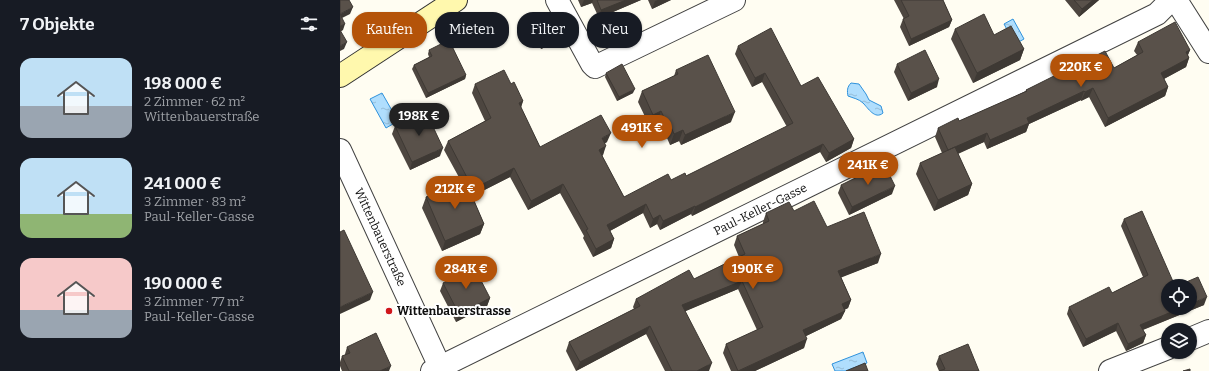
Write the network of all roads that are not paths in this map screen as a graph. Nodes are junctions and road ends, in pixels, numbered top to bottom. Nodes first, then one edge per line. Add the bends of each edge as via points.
1 (456, 0) edge
2 (557, 0) edge
3 (734, 0) edge
4 (1171, 0) edge
5 (1176, 0) edge
6 (1209, 52) edge
7 (340, 76) edge
8 (340, 150) edge
9 (1209, 331) edge
10 (1197, 336) edge
11 (1161, 351) edge
12 (436, 369) edge
13 (1110, 371) edge

1 - 7 main road
2 - 3 street via 595,67
4 - 12 street, Paul-Keller-Gasse via 1157,14
5 - 6 street
8 - 12 street, Wittenbauerstraße
9 - 10 street
11 - 13 street

